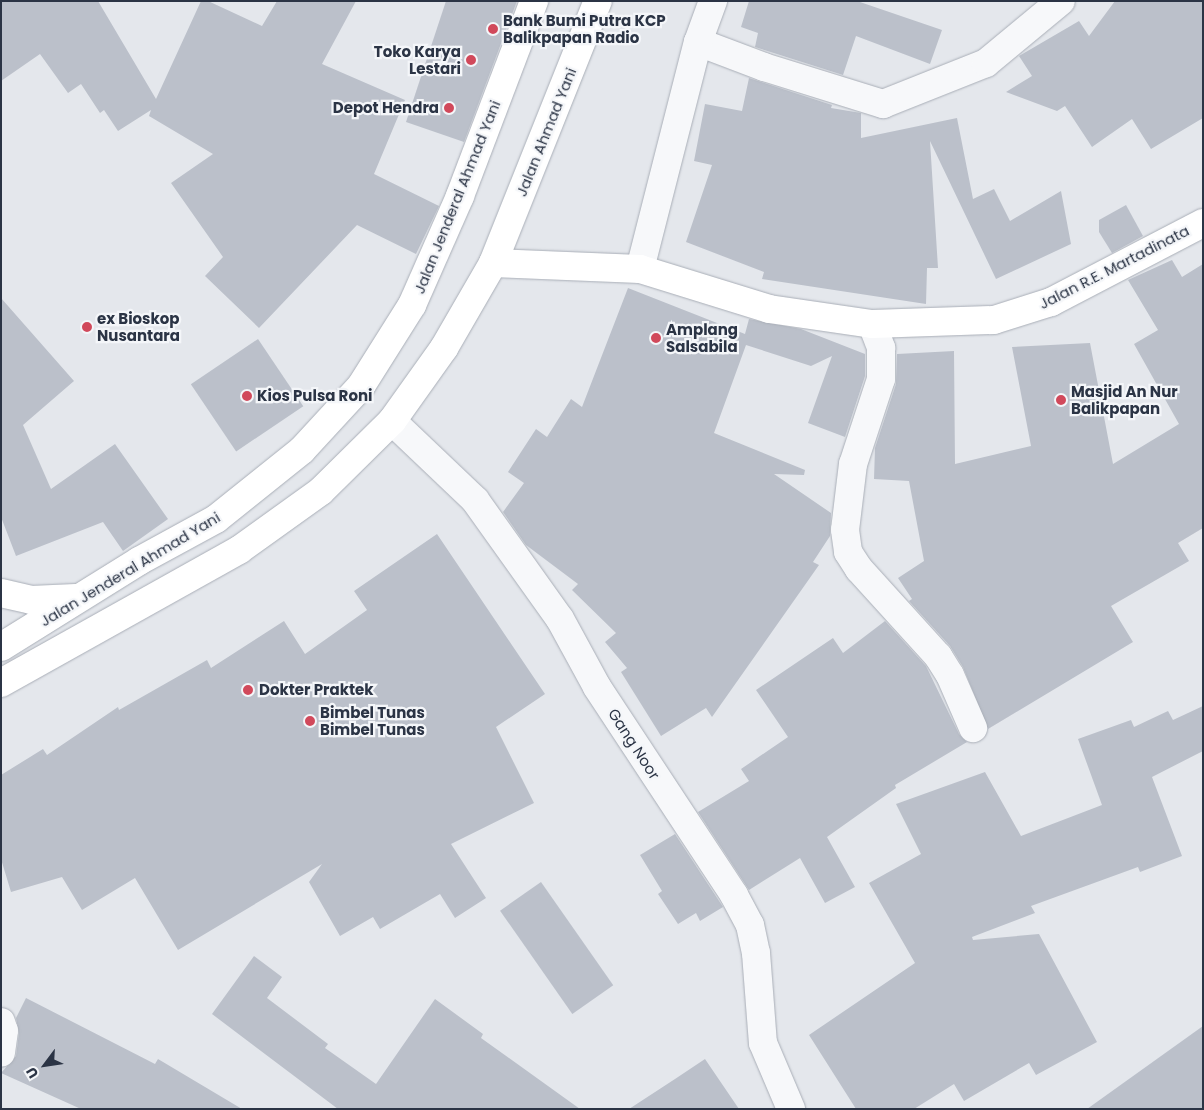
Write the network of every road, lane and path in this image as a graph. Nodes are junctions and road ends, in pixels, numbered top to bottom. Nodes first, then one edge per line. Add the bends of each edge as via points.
1 (534, 1) edge
2 (598, 1) edge
3 (713, 1) edge
4 (1061, 1) edge
5 (698, 42) junction
6 (1203, 223) edge
7 (494, 263) junction
8 (640, 269) junction
9 (872, 324) junction
10 (392, 421) junction
11 (1, 593) edge
12 (79, 598) junction
13 (1, 647) edge
14 (1, 683) edge
15 (973, 728) dead end
16 (1, 1022) edge
17 (1, 1053) edge
18 (791, 1109) edge

1 - 12 main road, Jalan Jenderal Ahmad Yani via 460,196 412,305 361,386 302,450 216,519
2 - 7 main road, Jalan Ahmad Yani
3 - 5 street
4 - 5 street via 986,62 883,104 764,68
5 - 8 street
6 - 9 main road, Jalan R.E. Martadinata via 1051,302 994,320
7 - 8 main road, Jalan R.E. Martadinata
7 - 10 main road via 444,348
8 - 9 main road, Jalan R.E. Martadinata via 769,309
9 - 15 street via 881,348 881,379 853,464 845,530 848,552 859,569 938,656
10 - 14 main road via 321,491 239,550
10 - 18 street, Gang Noor via 475,500 560,619 597,687 734,895 750,925 756,953 763,1043
11 - 12 main road via 31,600
12 - 13 main road, Jalan Jenderal Ahmad Yani
16 - 17 street via 4,1031

